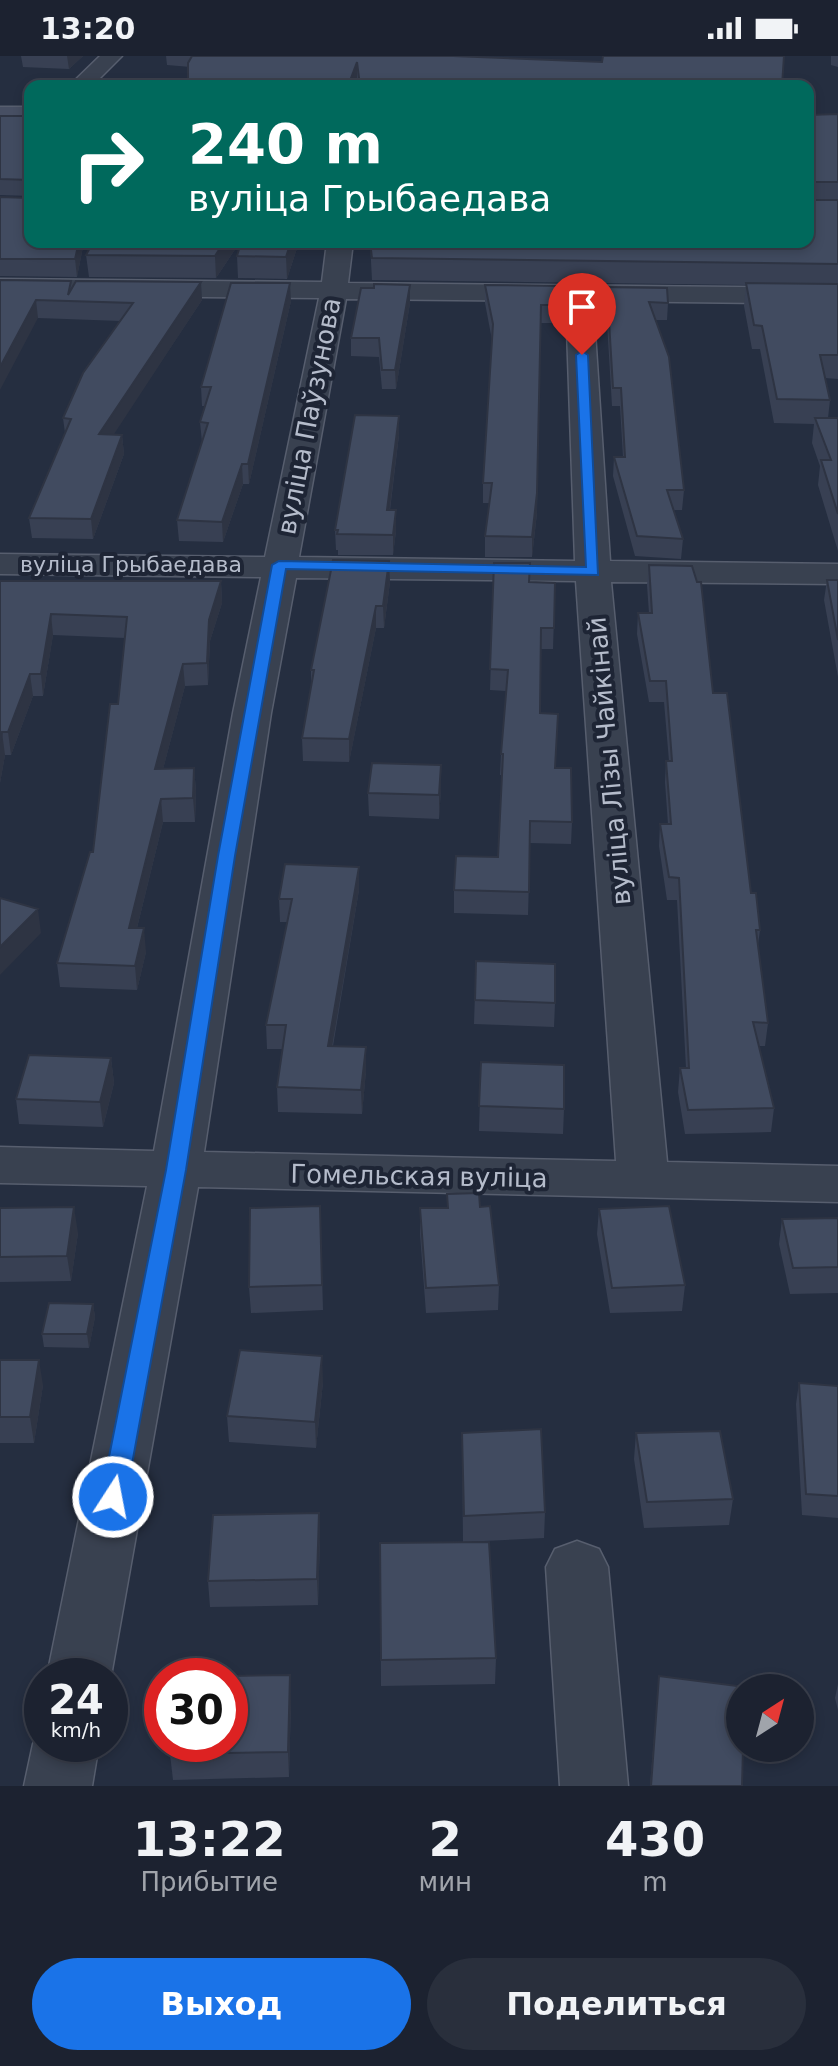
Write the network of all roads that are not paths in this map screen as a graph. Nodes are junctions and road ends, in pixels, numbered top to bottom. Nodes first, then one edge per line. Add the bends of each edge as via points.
1 (112, 56) edge
2 (86, 80) edge
3 (0, 114) edge
4 (24, 114) edge
5 (339, 248) edge
6 (0, 287) edge
7 (334, 290) junction
8 (579, 293) junction
9 (833, 304) edge
10 (0, 564) edge
11 (279, 565) junction
12 (593, 572) junction
13 (838, 574) edge
14 (0, 1165) edge
15 (176, 1170) junction
16 (643, 1181) junction
17 (838, 1184) edge
18 (577, 1567) dead end
19 (82, 1658) edge
20 (63, 1762) edge
21 (58, 1786) edge
22 (594, 1786) edge

1 - 2 street
3 - 4 main road
5 - 7 street, вуліца Паўзунова
6 - 7 street
7 - 8 street
7 - 11 street, вуліца Паўзунова
8 - 9 street
8 - 12 street, вуліца Лізы Чайкінай
10 - 11 street, вуліца Грыбаедава
11 - 12 street, вуліца Грыбаедава
11 - 15 street, вуліца Паўзунова
12 - 13 street, вуліца Грыбаедава
12 - 16 street, вуліца Лізы Чайкінай
14 - 15 street, Гомельская вуліца
15 - 16 street, Гомельская вуліца
15 - 19 street, вуліца Паўзунова
16 - 17 street, Гомельская вуліца
18 - 22 street
20 - 21 street

